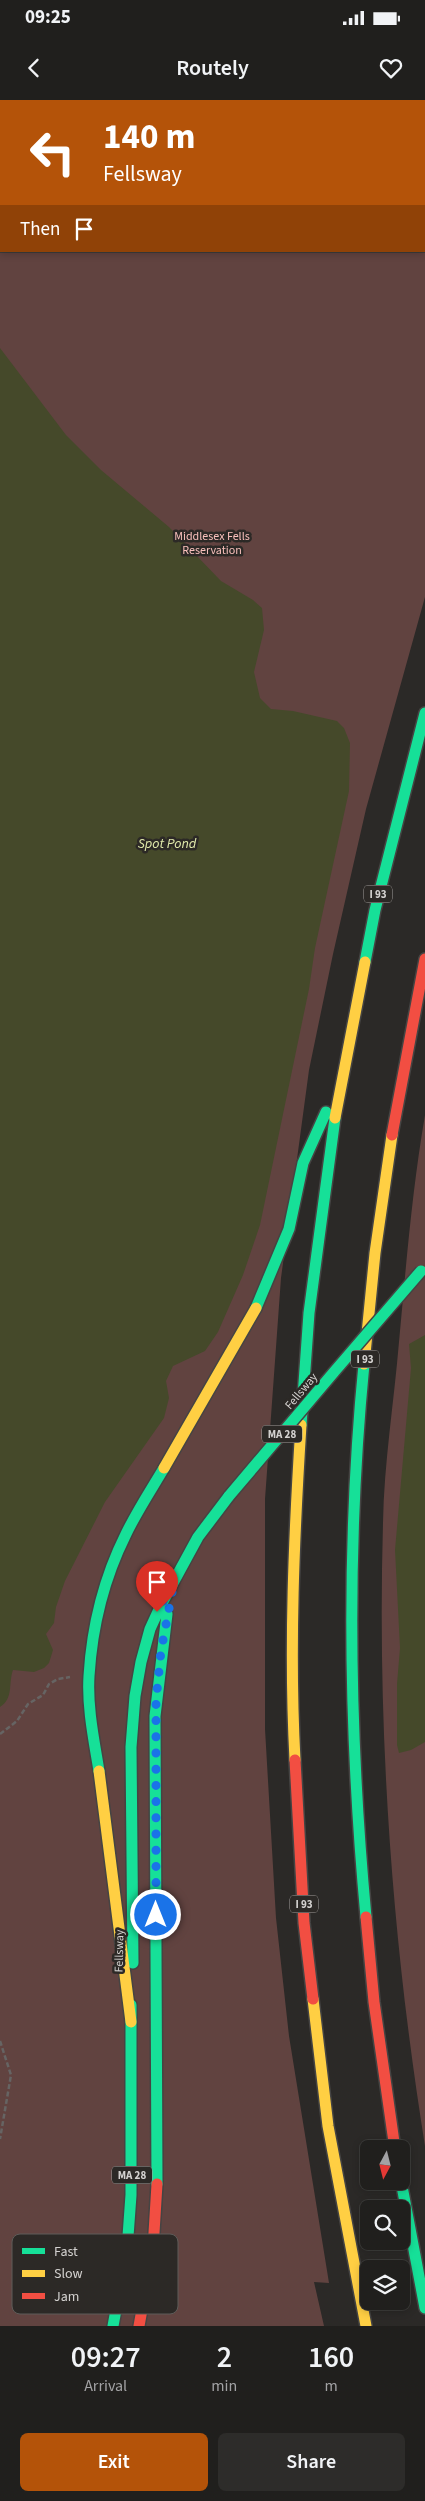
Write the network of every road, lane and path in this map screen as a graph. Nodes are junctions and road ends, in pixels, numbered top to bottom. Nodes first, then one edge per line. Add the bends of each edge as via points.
1 (425, 713) edge
2 (425, 959) edge
3 (341, 1078) junction
4 (421, 1271) dead end
5 (174, 1582) junction
6 (89, 1677) junction
7 (0, 1734) edge
8 (131, 2022) junction
9 (0, 2041) edge
10 (0, 2138) edge
11 (394, 2140) edge
12 (402, 2190) edge
13 (128, 2234) edge
14 (154, 2234) edge
15 (425, 2308) edge
16 (366, 2326) edge

1 - 3 main road, I 93 via 372,918
2 - 11 main road, I 93 via 392,1137 376,1248 361,1414 354,1583 354,1713 361,1862 376,2011
3 - 6 main road via 303,1163 289,1229 254,1314 114,1558 97,1615
3 - 16 main road, I 93 via 315,1251 304,1363 294,1534 293,1693 302,1874 314,2004 337,2171
4 - 5 main road, Fellsway / MA 28, bridge via 198,1535
5 - 8 main road, Fellsway / MA 28 via 150,1630 140,1665 133,1715
5 - 14 main road, Fellsway / MA 28 via 159,1668 155,1716 158,2166
6 - 7 path via 58,1679 49,1684 43,1695 28,1704 17,1721
6 - 8 main road via 94,1744
8 - 13 main road, Fellsway / MA 28
9 - 10 path via 11,2075
12 - 15 main road

